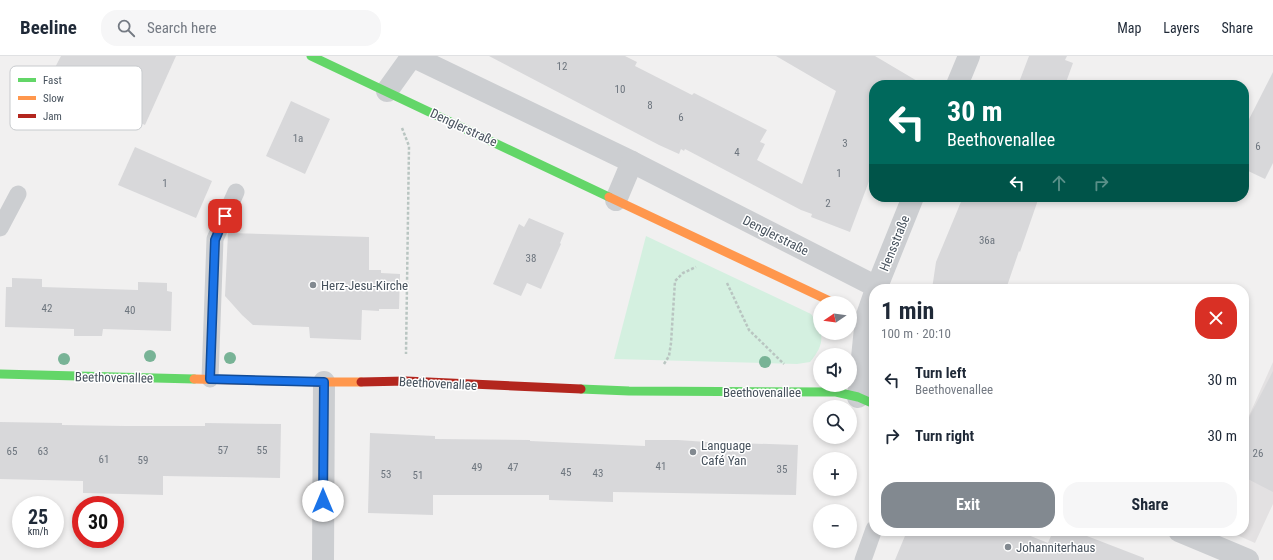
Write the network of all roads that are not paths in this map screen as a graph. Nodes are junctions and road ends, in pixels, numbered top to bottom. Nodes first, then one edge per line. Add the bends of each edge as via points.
1 (311, 56) edge
2 (412, 56) edge
3 (969, 56) edge
4 (959, 80) edge
5 (387, 91) junction
6 (632, 162) junction
7 (236, 192) dead end
8 (18, 194) dead end
9 (616, 200) junction
10 (911, 202) edge
11 (0, 228) edge
12 (878, 284) edge
13 (869, 286) edge
14 (819, 296) edge
15 (869, 299) edge
16 (858, 314) edge
17 (0, 374) edge
18 (210, 379) junction
19 (324, 382) junction
20 (866, 400) edge
21 (872, 536) edge
22 (1191, 536) edge
23 (323, 560) edge
24 (863, 560) edge
25 (1248, 560) edge

1 - 5 street, Denglerstraße
2 - 5 street
2 - 6 street, Denglerstraße
3 - 4 street
5 - 9 street, Denglerstraße
6 - 9 street
6 - 13 street, Denglerstraße
7 - 18 lane via 215,240
8 - 11 lane
9 - 14 street, Denglerstraße
10 - 12 street, Hensstraße
15 - 16 street, Hensstraße
16 - 20 street, Hensstraße
17 - 18 street, Beethovenallee
18 - 19 street, Beethovenallee
19 - 20 street, Beethovenallee via 406,381 629,391 836,392
19 - 23 street
21 - 24 lane
22 - 25 street

